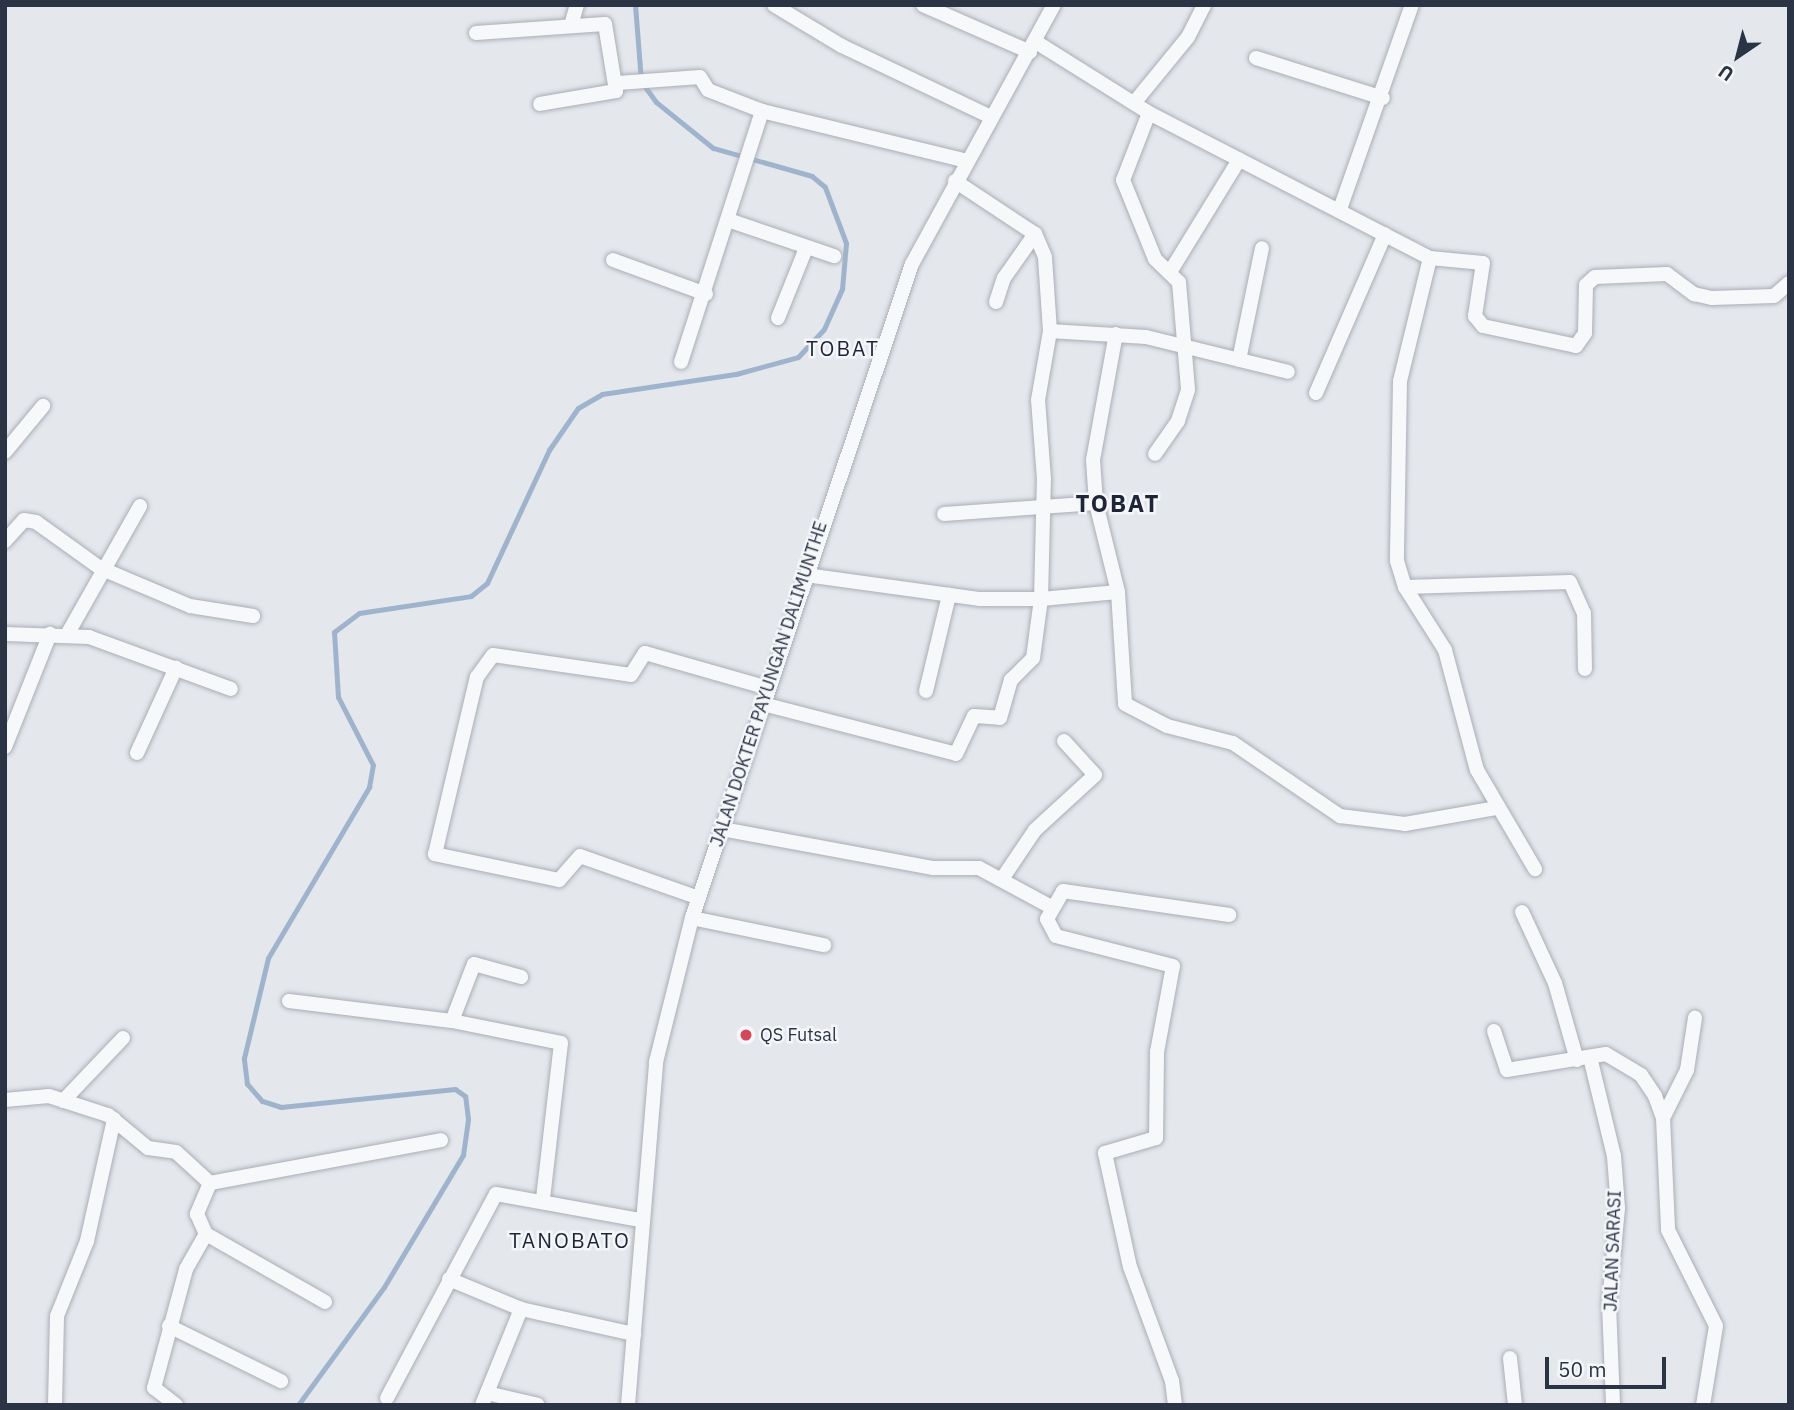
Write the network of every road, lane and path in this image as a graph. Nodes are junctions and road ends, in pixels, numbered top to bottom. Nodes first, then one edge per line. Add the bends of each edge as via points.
1 (577, 5) edge
2 (775, 5) edge
3 (923, 5) edge
4 (1054, 5) edge
5 (1204, 5) edge
6 (1412, 5) edge
7 (572, 22) junction
8 (476, 33) dead end
9 (1033, 47) junction
10 (1256, 58) dead end
11 (618, 83) junction
12 (1383, 98) junction
13 (1134, 103) junction
14 (540, 104) dead end
15 (762, 111) junction
16 (1149, 113) junction
17 (990, 117) junction
18 (967, 160) junction
19 (1239, 160) junction
20 (955, 181) junction
21 (1340, 209) junction
22 (731, 221) junction
23 (1385, 233) junction
24 (1035, 234) junction
25 (1262, 248) dead end
26 (804, 251) junction
27 (834, 256) dead end
28 (1430, 258) junction
29 (613, 260) dead end
30 (1172, 268) junction
31 (1789, 282) edge
32 (706, 294) junction
33 (996, 302) dead end
34 (778, 318) dead end
35 (1050, 331) junction
36 (1115, 334) junction
37 (1183, 346) junction
38 (1239, 360) junction
39 (681, 362) dead end
40 (1288, 372) dead end
41 (1316, 393) dead end
42 (43, 406) dead end
43 (5, 452) edge
44 (1155, 454) dead end
45 (1096, 503) junction
46 (1043, 504) junction
47 (140, 506) dead end
48 (944, 514) dead end
49 (5, 541) edge
50 (100, 568) junction
51 (806, 575) junction
52 (1405, 587) junction
53 (1118, 592) junction
54 (949, 594) junction
55 (1041, 599) junction
56 (253, 616) dead end
57 (68, 633) junction
58 (5, 634) edge
59 (50, 634) junction
60 (176, 668) junction
61 (1585, 669) dead end
62 (768, 688) junction
63 (231, 689) dead end
64 (926, 691) dead end
65 (762, 704) junction
66 (1064, 741) dead end
67 (5, 747) edge
68 (137, 753) dead end
69 (1496, 808) junction
70 (722, 829) junction
71 (1535, 869) dead end
72 (1004, 876) junction
73 (699, 898) junction
74 (1051, 907) junction
75 (1522, 912) dead end
76 (1228, 915) dead end
77 (692, 918) junction
78 (824, 946) dead end
79 (521, 977) dead end
80 (289, 1001) dead end
81 (1695, 1018) dead end
82 (452, 1021) junction
83 (1494, 1031) dead end
84 (123, 1038) dead end
85 (1583, 1059) junction
86 (5, 1100) edge
87 (63, 1101) junction
88 (1663, 1118) junction
89 (114, 1119) junction
90 (441, 1140) dead end
91 (210, 1183) junction
92 (543, 1198) junction
93 (641, 1220) junction
94 (206, 1234) junction
95 (449, 1279) junction
96 (325, 1303) dead end
97 (521, 1309) junction
98 (169, 1326) junction
99 (634, 1334) junction
100 (1510, 1358) dead end
101 (281, 1381) dead end
102 (387, 1398) dead end
103 (484, 1399) edge
104 (55, 1405) edge
105 (176, 1405) edge
106 (538, 1405) edge
107 (628, 1405) edge
108 (1175, 1405) edge
109 (1515, 1405) edge
110 (1613, 1405) edge
111 (1703, 1405) edge

1 - 7 street
2 - 17 street via 842,47
3 - 9 street
4 - 9 street, JALAN DOKTER PAYUNGAN DALIMUNTHE
5 - 13 street via 1188,37
6 - 12 street
7 - 8 street
7 - 11 street via 605,24
9 - 13 street
9 - 17 street, JALAN DOKTER PAYUNGAN DALIMUNTHE
10 - 12 street
11 - 14 street via 610,95
11 - 15 street via 700,77 708,90
12 - 21 street
13 - 16 street
15 - 18 street
15 - 22 street
16 - 19 street
16 - 30 street via 1123,180 1155,259
17 - 18 street, JALAN DOKTER PAYUNGAN DALIMUNTHE
18 - 20 street, JALAN DOKTER PAYUNGAN DALIMUNTHE
19 - 21 street
19 - 30 street
20 - 24 street
20 - 51 street, JALAN DOKTER PAYUNGAN DALIMUNTHE via 904,283
21 - 23 street
22 - 26 street
22 - 32 street
23 - 28 street
23 - 41 street
24 - 33 street
24 - 35 street via 1045,257
25 - 38 street
26 - 27 street
26 - 34 street
28 - 31 street via 1483,263 1475,316 1483,326 1576,346 1585,333 1586,285 1595,277 1667,274 1693,294 1712,298 1774,296
28 - 52 street via 1400,382 1395,530
29 - 32 street
30 - 37 street via 1181,291
32 - 39 street
35 - 36 street
35 - 46 street via 1038,400
36 - 37 street
36 - 45 street via 1095,427
37 - 38 street
37 - 44 street via 1187,400
38 - 40 street
42 - 43 street
45 - 46 street
45 - 53 street
46 - 48 street
46 - 55 street
47 - 50 street
49 - 50 street via 24,520 36,523
50 - 56 street via 190,606
50 - 57 street
51 - 54 street
51 - 62 street, JALAN DOKTER PAYUNGAN DALIMUNTHE
52 - 61 street via 1570,582 1584,613
52 - 69 street via 1445,650 1477,770
53 - 55 street
53 - 69 street via 1125,704 1167,726 1233,743 1340,816 1405,824
54 - 55 street
54 - 64 street
55 - 65 street via 1031,663 1011,680 1000,718 972,719 961,753
57 - 59 street
57 - 60 street
58 - 59 street
59 - 67 street
60 - 63 street
60 - 68 street
62 - 65 street, JALAN DOKTER PAYUNGAN DALIMUNTHE
62 - 73 street via 650,654 639,657 629,675 493,655 477,677 435,854 559,880 579,856
65 - 70 street, JALAN DOKTER PAYUNGAN DALIMUNTHE
66 - 72 street via 1095,775 1035,830
69 - 71 street
70 - 72 street
70 - 73 street, JALAN DOKTER PAYUNGAN DALIMUNTHE
72 - 74 street
73 - 77 street, JALAN DOKTER PAYUNGAN DALIMUNTHE
74 - 76 street via 1063,891
74 - 108 street via 1047,928 1056,936 1172,965 1157,1052 1156,1138 1105,1153 1130,1267 1172,1381
75 - 85 street, JALAN SARASI
77 - 78 street
77 - 93 street, JALAN DOKTER PAYUNGAN DALIMUNTHE via 656,1062
79 - 82 street via 474,964
80 - 82 street
81 - 88 street via 1687,1070
82 - 92 street via 562,1046
83 - 85 street via 1507,1070
84 - 87 street
85 - 88 street via 1615,1056 1642,1075
85 - 110 street, JALAN SARASI via 1614,1156 1618,1208 1609,1304
86 - 87 street
87 - 89 street
88 - 111 street via 1668,1230 1716,1326
89 - 91 street via 148,1148 176,1152
89 - 104 street via 87,1241 57,1316
90 - 91 street
91 - 94 street via 197,1214
92 - 93 street
92 - 95 street via 493,1196
93 - 99 street, JALAN DOKTER PAYUNGAN DALIMUNTHE
94 - 96 street
94 - 98 street via 186,1269
95 - 97 street
95 - 102 street
97 - 99 street
97 - 103 street
98 - 101 street
98 - 105 street via 154,1388
99 - 107 street, JALAN DOKTER PAYUNGAN DALIMUNTHE
100 - 109 street
103 - 106 street

